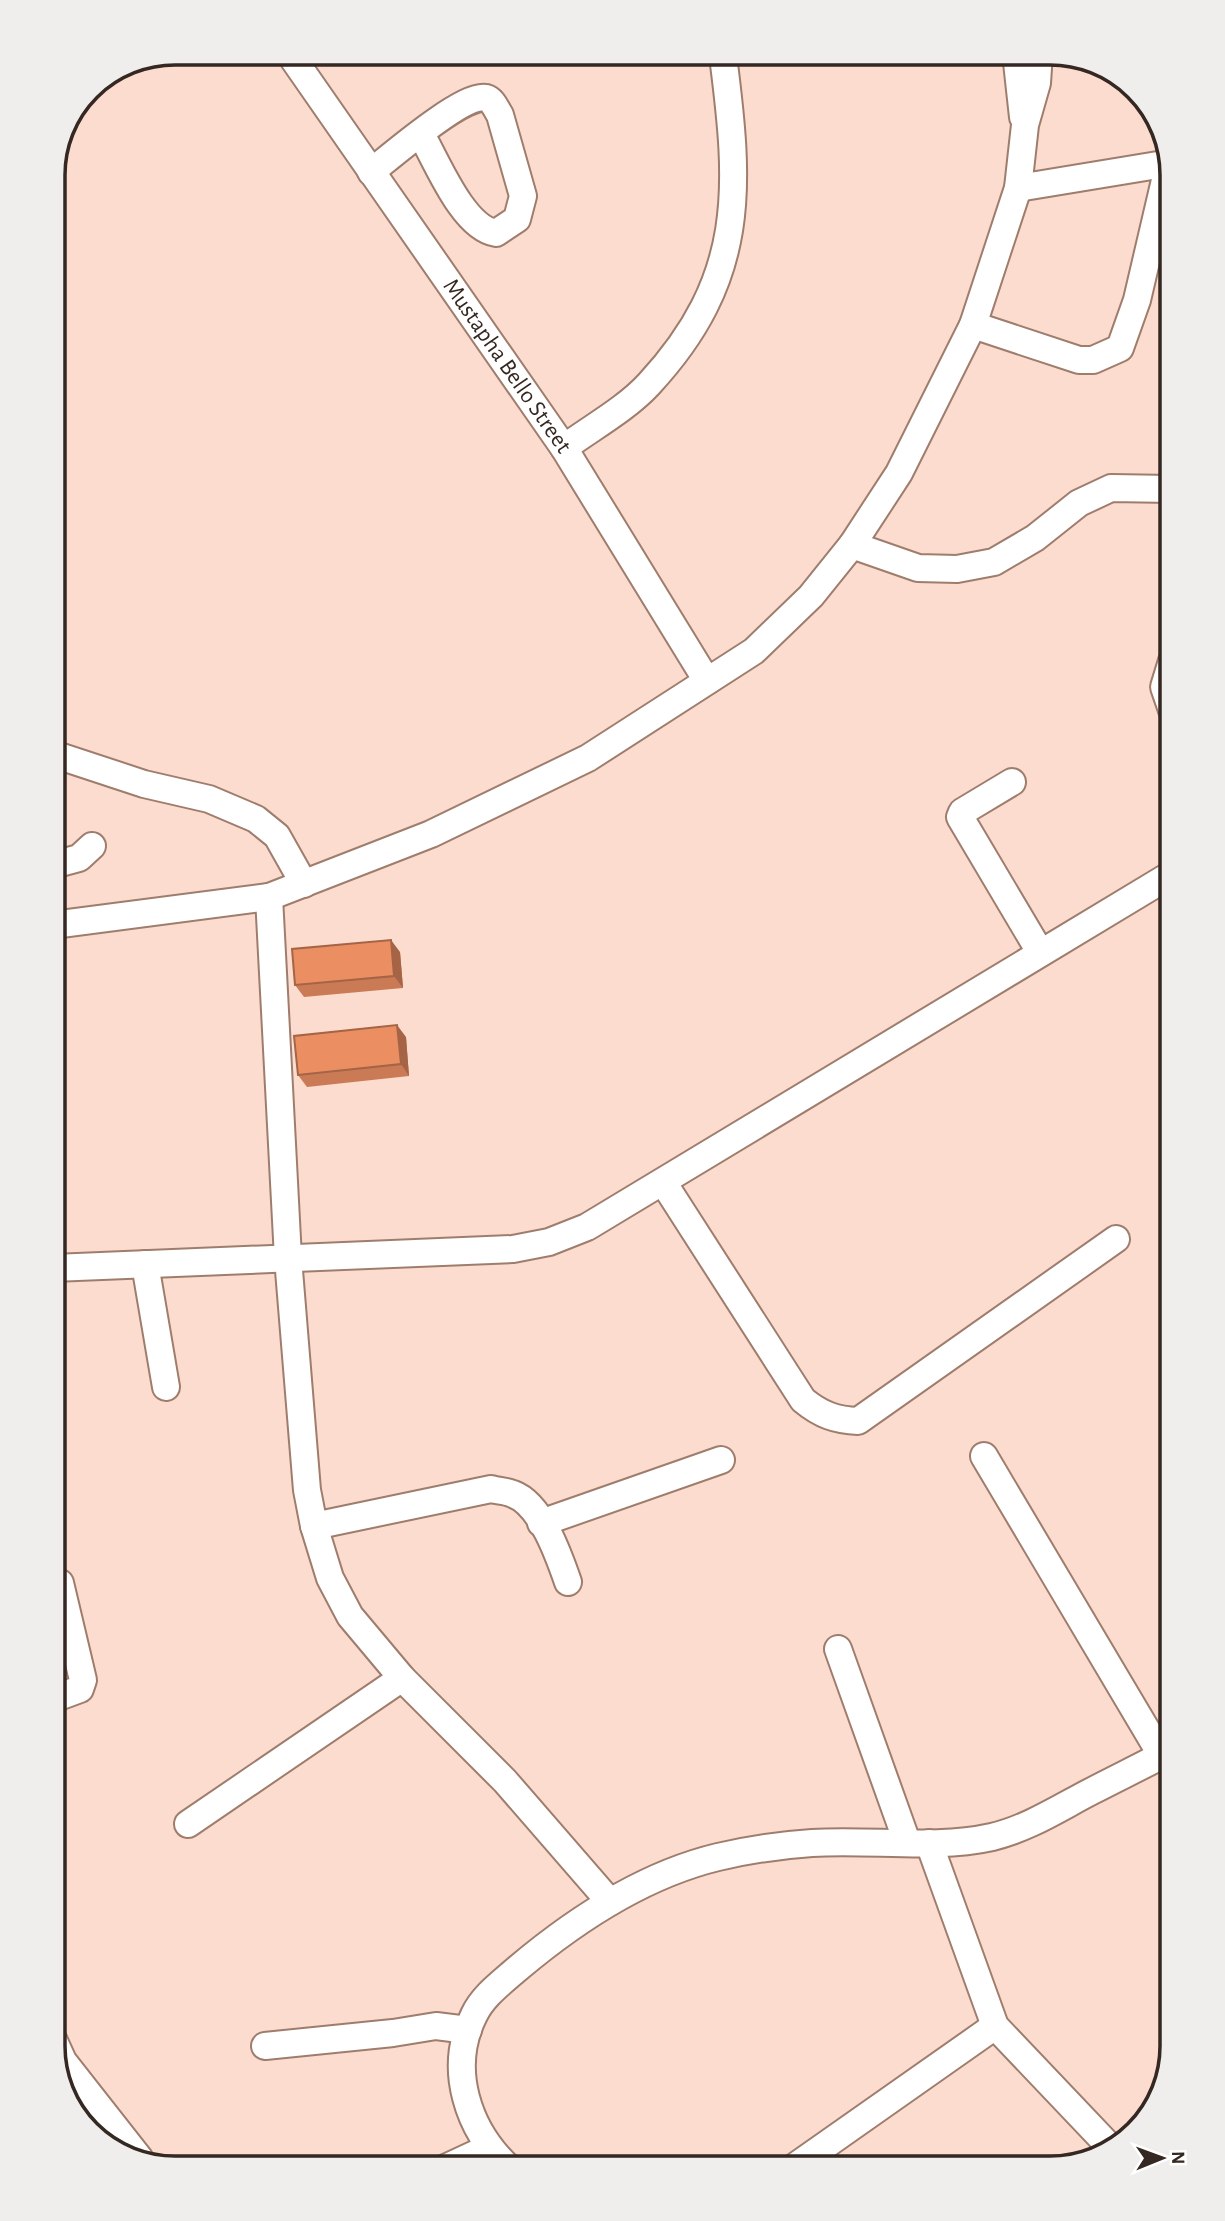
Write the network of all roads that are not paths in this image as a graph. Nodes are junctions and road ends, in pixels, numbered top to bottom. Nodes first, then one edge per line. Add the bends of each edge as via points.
1 (297, 65) edge
2 (724, 65) edge
3 (1018, 65) edge
4 (1038, 65) edge
5 (1025, 125) junction
6 (421, 134) junction
7 (1159, 165) edge
8 (371, 172) junction
9 (1018, 188) junction
10 (1160, 205) edge
11 (973, 325) junction
12 (564, 448) junction
13 (1160, 489) edge
14 (852, 545) junction
15 (707, 681) junction
16 (65, 758) edge
17 (1012, 782) dead end
18 (92, 846) dead end
19 (65, 862) edge
20 (1160, 881) edge
21 (304, 884) junction
22 (269, 897) junction
23 (65, 923) edge
24 (1040, 952) junction
25 (663, 1182) junction
26 (1116, 1240) dead end
27 (288, 1258) junction
28 (145, 1264) junction
29 (65, 1268) edge
30 (166, 1387) dead end
31 (984, 1456) dead end
32 (721, 1460) dead end
33 (541, 1523) junction
34 (314, 1527) junction
35 (568, 1582) dead end
36 (65, 1604) edge
37 (838, 1650) dead end
38 (402, 1678) junction
39 (65, 1694) edge
40 (1160, 1742) edge
41 (1160, 1757) edge
42 (188, 1824) dead end
43 (918, 1843) junction
44 (610, 1902) junction
45 (995, 2026) junction
46 (467, 2029) junction
47 (265, 2046) dead end
48 (67, 2066) edge
49 (1105, 2142) edge
50 (131, 2147) edge
51 (488, 2148) junction
52 (471, 2156) edge
53 (496, 2156) edge
54 (810, 2156) edge

1 - 8 street, Mustapha Bello Street
2 - 12 street via 735,151 732,226 710,291 681,344 647,386
3 - 5 street
4 - 5 street
5 - 9 street
6 - 6 street via 474,99 493,103 523,196 517,219 496,233 483,231 470,220
6 - 8 street
7 - 9 street
8 - 12 street, Mustapha Bello Street
9 - 11 street
10 - 11 street via 1120,348 1093,360 1079,359
11 - 14 street via 899,473
12 - 15 street, Mustapha Bello Street
13 - 14 street via 1111,488 1079,503 1035,538 994,562 957,569 918,568
14 - 15 street via 811,596 754,651
15 - 21 street via 588,758 431,834
16 - 21 street via 209,799 256,819 277,836
17 - 24 street via 960,817
18 - 19 street via 79,858
20 - 24 street
21 - 22 street
22 - 23 street
22 - 27 street
24 - 25 street
25 - 26 street via 803,1400 836,1420 858,1421
25 - 27 street via 587,1227 550,1242 513,1249
27 - 28 street
27 - 34 street
28 - 29 street
28 - 30 street
31 - 40 street
32 - 33 street
33 - 34 street via 515,1494 491,1489
33 - 35 street via 556,1547
34 - 38 street via 330,1578 350,1616
36 - 39 street via 83,1680 80,1689
37 - 43 street
38 - 42 street
38 - 44 street via 505,1782
41 - 43 street via 1037,1822 990,1837
43 - 44 street via 811,1843 717,1858 664,1876
43 - 45 street
44 - 46 street via 559,1933 489,1993
45 - 49 street
45 - 54 street
46 - 47 street via 412,2028
46 - 51 street via 461,2067 464,2094
48 - 50 street
51 - 52 street
51 - 53 street

